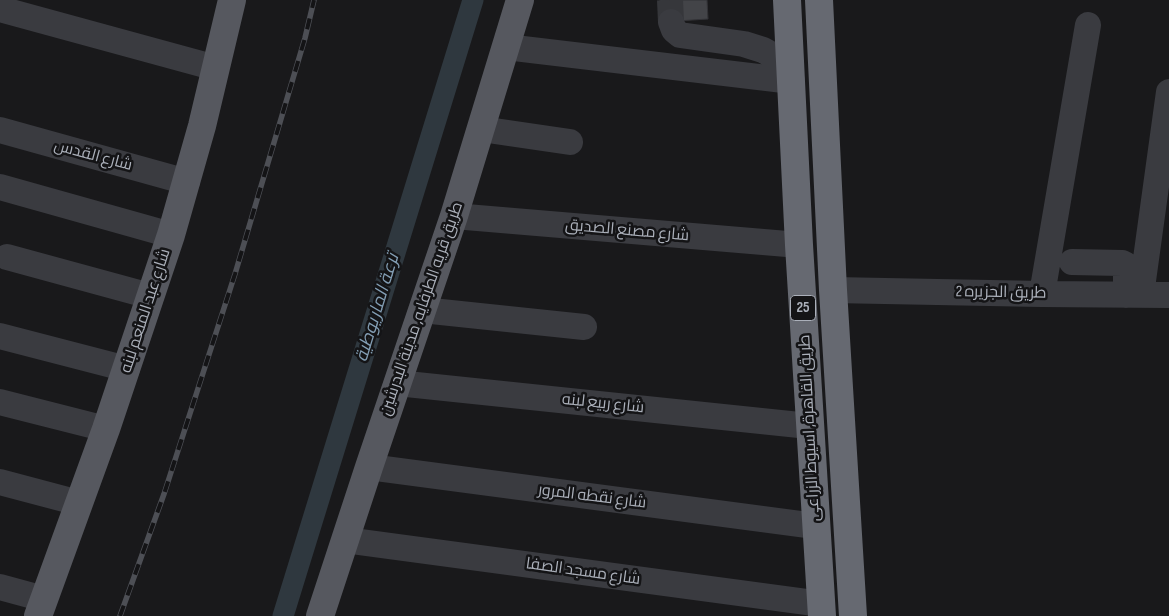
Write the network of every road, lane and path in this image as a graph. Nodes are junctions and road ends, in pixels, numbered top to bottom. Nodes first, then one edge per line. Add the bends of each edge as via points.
1 (232, 0) edge
2 (520, 0) edge
3 (819, 0) edge
4 (787, 1) edge
5 (0, 9) edge
6 (672, 22) dead end
7 (1088, 25) dead end
8 (506, 47) junction
9 (216, 68) junction
10 (792, 77) junction
11 (1169, 92) edge
12 (481, 129) junction
13 (0, 130) edge
14 (570, 142) dead end
15 (187, 182) junction
16 (0, 187) edge
17 (454, 216) junction
18 (171, 235) junction
19 (799, 246) junction
20 (8, 257) dead end
21 (1072, 262) dead end
22 (833, 290) junction
23 (1042, 294) junction
24 (1134, 295) junction
25 (1169, 295) edge
26 (150, 296) junction
27 (422, 310) junction
28 (584, 327) dead end
29 (0, 336) edge
30 (127, 369) junction
31 (397, 383) junction
32 (0, 402) edge
33 (810, 426) junction
34 (106, 429) junction
35 (369, 467) junction
36 (0, 482) edge
37 (79, 502) junction
38 (815, 526) junction
39 (345, 540) junction
40 (0, 587) edge
41 (41, 607) edge
42 (821, 610) edge
43 (320, 616) edge
44 (853, 616) edge

1 - 9 main road, شارع عبد المنعم لبنه
2 - 8 main road, طريق قريه الطرفايه, مدينة البدرشين
3 - 22 highway, طريق القاهرة, اسيوط الزراعى / 25
4 - 10 highway, طريق القاهرة, اسيوط الزراعى / 25
5 - 9 street
6 - 10 street via 680,35 758,48 774,56
7 - 23 street
8 - 10 street
8 - 12 main road, طريق قريه الطرفايه, مدينة البدرشين
9 - 15 main road, شارع عبد المنعم لبنه
10 - 19 highway, طريق القاهرة, اسيوط الزراعى / 25
11 - 24 street
12 - 14 street
12 - 17 main road, طريق قريه الطرفايه, مدينة البدرشين
13 - 15 street, شارع القدس
15 - 18 main road, شارع عبد المنعم لبنه
16 - 18 street
17 - 19 street, شارع مصنع الصديق
17 - 27 main road, طريق قريه الطرفايه, مدينة البدرشين
18 - 26 main road, شارع عبد المنعم لبنه
19 - 33 highway, طريق القاهرة, اسيوط الزراعى / 25
20 - 26 street
21 - 24 street via 1126,264
22 - 23 street, طريق الجزيره 2
22 - 44 highway, طريق القاهرة, اسيوط الزراعى / 25
23 - 24 street, طريق الجزيره 2
24 - 25 street, طريق الجزيره 2
26 - 30 main road, شارع عبد المنعم لبنه
27 - 28 street
27 - 31 main road, طريق قريه الطرفايه, مدينة البدرشين
29 - 30 street
30 - 34 main road, شارع عبد المنعم لبنه
31 - 33 street, شارع ربيع لبنه
31 - 35 main road, طريق قريه الطرفايه, مدينة البدرشين
32 - 34 street
33 - 38 highway, طريق القاهرة, اسيوط الزراعى / 25
34 - 37 main road, شارع عبد المنعم لبنه
35 - 38 street, شارع نقطه المرور
35 - 39 main road, طريق قريه الطرفايه, مدينة البدرشين
36 - 37 street
37 - 41 main road, شارع عبد المنعم لبنه
38 - 42 highway, طريق القاهرة, اسيوط الزراعى / 25
39 - 42 street, شارع مسجد الصفا
39 - 43 main road, طريق قريه الطرفايه, مدينة البدرشين
40 - 41 street

